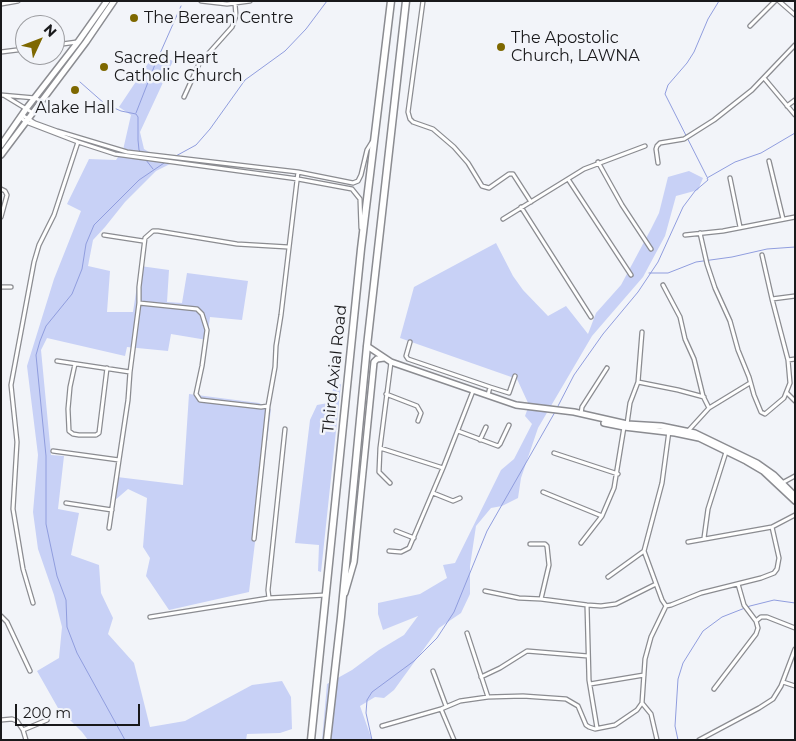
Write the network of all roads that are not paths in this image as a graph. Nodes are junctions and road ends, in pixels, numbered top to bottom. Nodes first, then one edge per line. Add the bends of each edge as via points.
1 (18, 1) edge
2 (107, 1) edge
3 (114, 1) edge
4 (201, 1) edge
5 (250, 1) edge
6 (406, 1) edge
7 (423, 1) edge
8 (775, 1) edge
9 (779, 1) edge
10 (235, 3) junction
11 (388, 3) edge
12 (1, 4) edge
13 (795, 15) edge
14 (750, 26) dead end
15 (78, 42) junction
16 (65, 43) edge
17 (795, 45) edge
18 (15, 50) edge
19 (1, 52) edge
20 (764, 78) junction
21 (2, 95) edge
22 (184, 97) dead end
23 (35, 98) junction
24 (795, 100) edge
25 (41, 101) junction
26 (787, 106) junction
27 (26, 108) junction
28 (33, 113) junction
29 (795, 115) edge
30 (21, 116) junction
31 (27, 120) junction
32 (373, 140) junction
33 (78, 142) junction
34 (1, 145) edge
35 (646, 146) dead end
36 (127, 154) junction
37 (1, 155) edge
38 (175, 160) junction
39 (769, 161) dead end
40 (598, 162) junction
41 (658, 163) dead end
42 (298, 172) junction
43 (730, 178) dead end
44 (298, 179) junction
45 (568, 179) junction
46 (1, 189) edge
47 (531, 202) junction
48 (521, 208) junction
49 (1, 217) edge
50 (795, 217) edge
51 (503, 219) dead end
52 (783, 219) junction
53 (740, 227) junction
54 (700, 233) junction
55 (104, 235) dead end
56 (685, 235) dead end
57 (363, 236) junction
58 (144, 241) junction
59 (288, 247) junction
60 (651, 249) dead end
61 (762, 255) dead end
62 (631, 276) dead end
63 (663, 285) dead end
64 (1, 287) edge
65 (11, 287) dead end
66 (795, 296) edge
67 (772, 300) junction
68 (139, 303) junction
69 (591, 317) dead end
70 (642, 332) dead end
71 (410, 342) dead end
72 (368, 346) junction
73 (384, 358) junction
74 (795, 359) edge
75 (788, 360) junction
76 (57, 361) dead end
77 (391, 362) junction
78 (75, 364) junction
79 (106, 368) junction
80 (606, 368) dead end
81 (130, 372) junction
82 (516, 376) dead end
83 (638, 382) junction
84 (750, 383) junction
85 (490, 386) junction
86 (473, 391) junction
87 (787, 393) junction
88 (386, 394) junction
89 (487, 396) junction
90 (704, 397) junction
91 (795, 401) edge
92 (268, 406) junction
93 (709, 408) junction
94 (582, 414) junction
95 (418, 421) dead end
96 (509, 425) dead end
97 (625, 426) junction
98 (486, 427) dead end
99 (285, 429) dead end
100 (669, 430) junction
101 (458, 431) junction
102 (688, 431) junction
103 (480, 440) junction
104 (380, 448) junction
105 (53, 451) dead end
106 (726, 452) junction
107 (554, 453) dead end
108 (119, 460) junction
109 (443, 468) junction
110 (618, 474) junction
111 (795, 476) edge
112 (390, 483) dead end
113 (781, 484) junction
114 (543, 492) dead end
115 (433, 493) junction
116 (795, 496) edge
117 (460, 498) dead end
118 (795, 501) edge
119 (66, 503) dead end
120 (112, 510) junction
121 (795, 515) edge
122 (602, 516) junction
123 (772, 527) junction
124 (109, 528) dead end
125 (396, 531) dead end
126 (414, 538) junction
127 (704, 538) junction
128 (254, 539) dead end
129 (688, 542) dead end
130 (581, 543) dead end
131 (530, 544) dead end
132 (389, 551) dead end
133 (644, 551) junction
134 (608, 577) dead end
135 (656, 584) junction
136 (738, 584) junction
137 (486, 591) dead end
138 (326, 595) junction
139 (269, 598) junction
140 (541, 598) junction
141 (343, 600) junction
142 (33, 603) dead end
143 (587, 605) junction
144 (666, 606) junction
145 (1, 616) edge
146 (150, 617) dead end
147 (756, 621) junction
148 (795, 628) edge
149 (467, 633) dead end
150 (795, 649) edge
151 (588, 656) junction
152 (30, 670) dead end
153 (433, 672) dead end
154 (644, 675) junction
155 (481, 677) junction
156 (782, 682) junction
157 (590, 684) junction
158 (795, 686) edge
159 (714, 689) dead end
160 (488, 697) junction
161 (642, 703) junction
162 (446, 706) junction
163 (441, 709) junction
164 (1, 720) edge
165 (47, 720) dead end
166 (382, 726) dead end
167 (597, 728) junction
168 (23, 730) junction
169 (26, 740) edge
170 (311, 740) edge
171 (328, 740) edge
172 (454, 740) edge
173 (657, 740) edge
174 (699, 740) edge

1 - 12 street
2 - 15 street
3 - 25 street
4 - 10 street
5 - 10 street
6 - 72 highway, Third Axial Road
7 - 47 street via 408,112 410,118 433,129 454,147 482,186 489,188 513,174
8 - 14 street
9 - 13 street
10 - 22 street via 236,16 232,26 199,64
11 - 32 highway, Third Axial Road
15 - 16 street
15 - 23 street
17 - 20 street
18 - 19 street
20 - 26 street
20 - 41 street via 714,120 686,138 660,143 656,149
21 - 23 street
21 - 27 street
23 - 25 street
23 - 27 street
24 - 26 street
25 - 28 street
26 - 29 street
27 - 28 street
27 - 30 street
28 - 31 street
30 - 31 street
30 - 34 street
31 - 33 street
31 - 36 street
31 - 37 street
32 - 42 street via 358,181 353,183
32 - 57 highway, Third Axial Road
33 - 36 street
33 - 142 street via 54,215 34,262 11,385 17,442 12,509
35 - 40 street
36 - 38 street
38 - 42 street
38 - 44 street
39 - 52 street
40 - 45 street
40 - 60 street
42 - 44 street
43 - 53 street
44 - 57 street via 352,189 360,199
44 - 59 street
45 - 47 street
45 - 62 street
46 - 49 street via 7,196
47 - 48 street
48 - 51 street
48 - 69 street
50 - 52 street
52 - 53 street
53 - 54 street
54 - 56 street
54 - 84 street via 707,264 730,320
55 - 58 street
57 - 138 highway, Third Axial Road
58 - 59 street via 148,234 158,231 237,244
58 - 68 street
59 - 92 street
61 - 67 street
63 - 90 street via 680,317
64 - 65 street
66 - 67 street
67 - 75 street
68 - 81 street
68 - 92 street via 197,309 202,314 207,330 196,394 200,400
70 - 83 street
71 - 85 street via 408,359
72 - 73 street
72 - 141 highway, Third Axial Road
73 - 77 street
73 - 141 street via 374,362 354,562
74 - 75 street
75 - 87 street via 790,384
76 - 78 street
77 - 86 street
77 - 88 street
78 - 79 street
78 - 79 street via 68,409 70,431 79,435 99,433
79 - 81 street
80 - 94 street via 582,407
81 - 108 street
82 - 85 street via 509,393
83 - 90 street
83 - 97 street
84 - 87 street via 764,414
84 - 93 street
85 - 89 street
86 - 89 street
86 - 101 street
87 - 91 street
88 - 95 street via 417,406 421,412
88 - 104 street
89 - 94 street via 516,405
90 - 93 street
92 - 128 street
93 - 102 street
94 - 97 street
96 - 103 street via 498,446
97 - 100 street
97 - 110 street
98 - 103 street
99 - 139 street
100 - 102 street
100 - 106 street via 699,438
100 - 133 street via 662,484
101 - 103 street
101 - 109 street
102 - 113 street via 757,463
104 - 109 street
104 - 112 street via 379,472
105 - 108 street
106 - 113 street
106 - 127 street via 708,509
107 - 110 street
108 - 120 street
109 - 115 street
110 - 122 street
111 - 113 street
113 - 116 street
113 - 118 street
114 - 122 street
115 - 117 street via 453,501
115 - 126 street
119 - 120 street
120 - 124 street
121 - 123 street
122 - 130 street
123 - 127 street
123 - 136 street via 779,558 777,569 769,576
125 - 126 street
126 - 132 street via 405,551
127 - 129 street
131 - 140 street via 547,546 549,565
133 - 134 street
133 - 135 street
135 - 143 street via 616,604
135 - 144 street
136 - 144 street
136 - 147 street via 747,611
137 - 140 street via 519,598
138 - 139 street
138 - 170 highway, Third Axial Road
139 - 146 street
140 - 143 street
141 - 171 highway, Third Axial Road
143 - 151 street
144 - 154 street via 650,637
145 - 152 street
147 - 148 street via 767,617
147 - 159 street via 756,634
149 - 155 street
150 - 156 street
151 - 155 street via 527,651
151 - 157 street
153 - 162 street
154 - 157 street
154 - 161 street
155 - 160 street
156 - 158 street
156 - 174 street via 773,699
157 - 167 street
160 - 162 street
160 - 167 street via 566,699 578,706 589,727
161 - 167 street via 615,725
161 - 173 street via 651,714
162 - 163 street
163 - 166 street
163 - 172 street
164 - 168 street via 14,720
165 - 168 street
168 - 169 street

